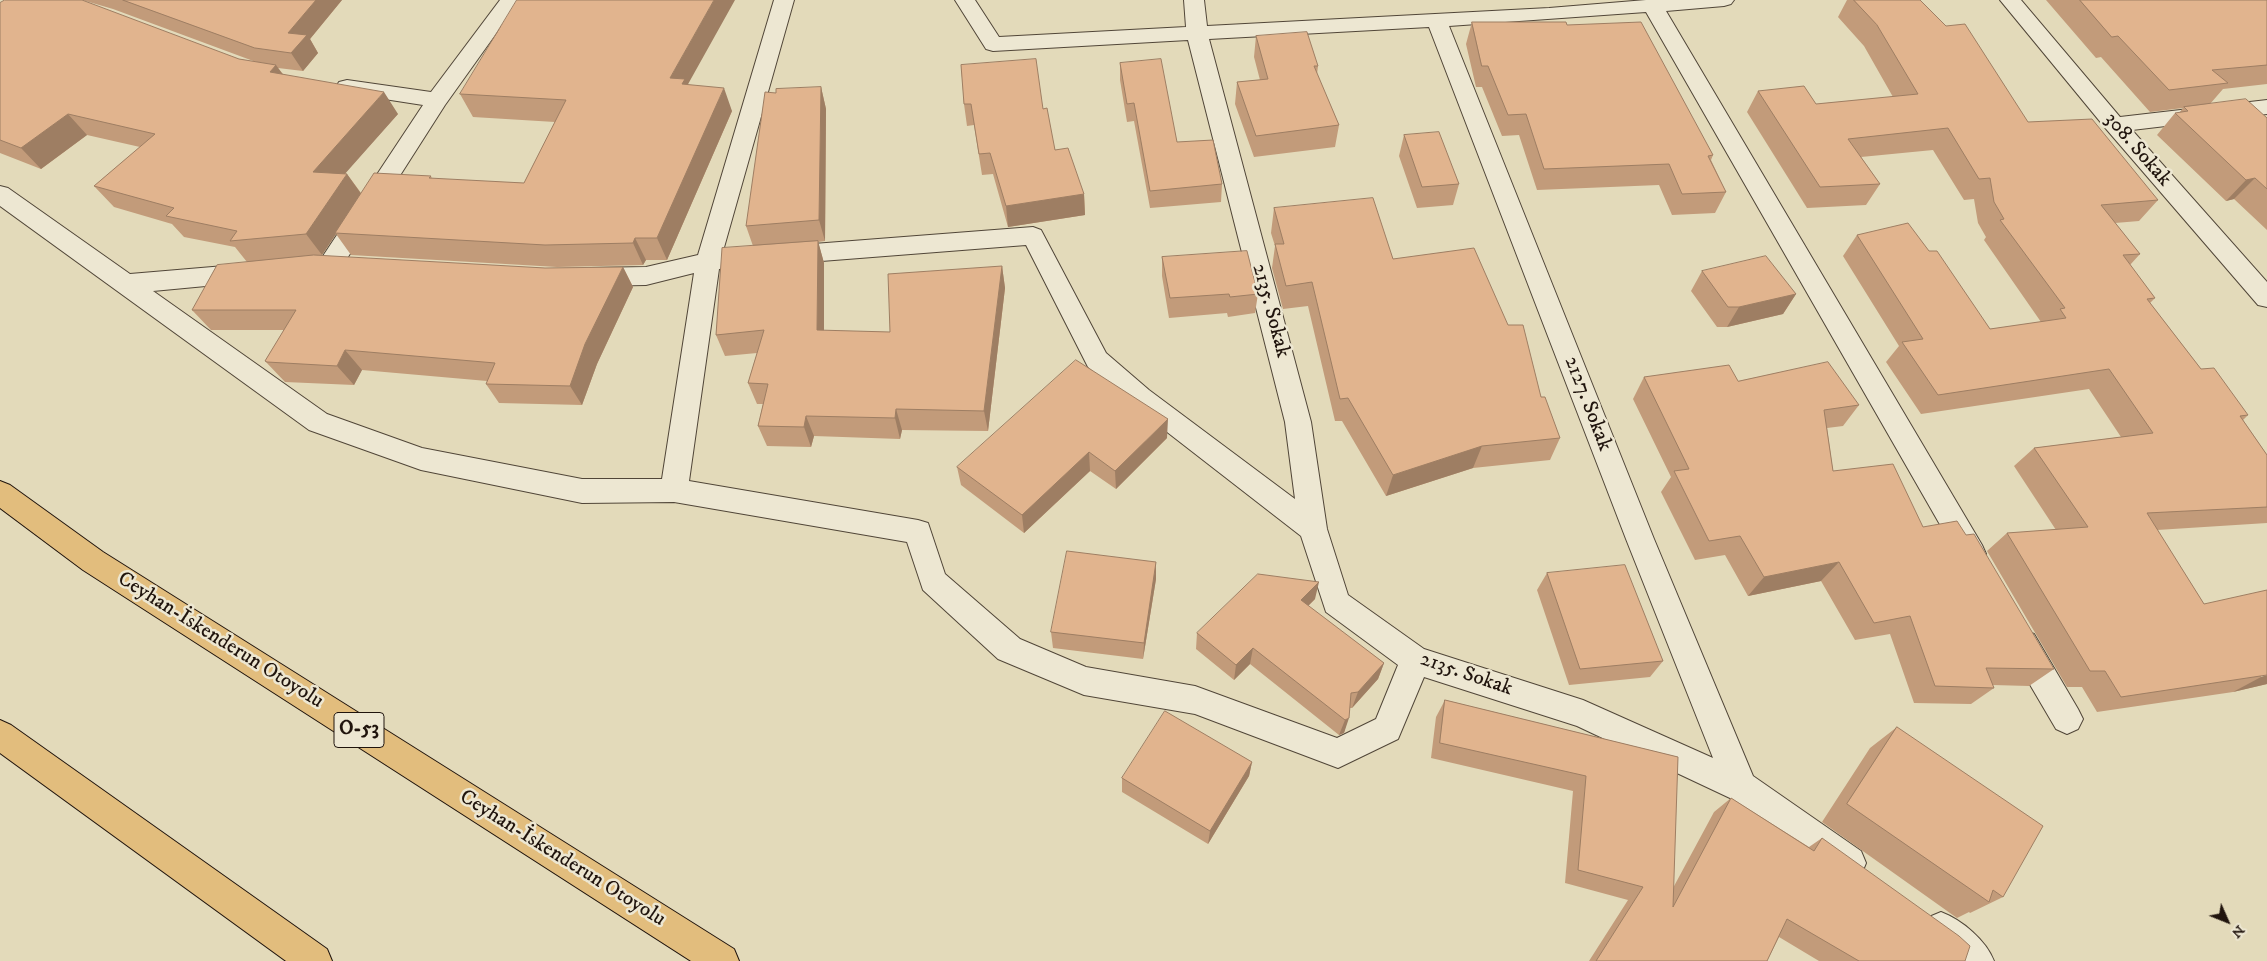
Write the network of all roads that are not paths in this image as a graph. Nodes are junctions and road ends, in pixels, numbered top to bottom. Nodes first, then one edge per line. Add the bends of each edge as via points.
1 (510, 0) edge
2 (784, 0) edge
3 (965, 0) edge
4 (1194, 0) edge
5 (1724, 0) edge
6 (2010, 0) edge
7 (1652, 5) junction
8 (1546, 7) edge
9 (1436, 19) junction
10 (1197, 33) junction
11 (330, 84) edge
12 (437, 100) junction
13 (2267, 107) edge
14 (2114, 125) junction
15 (0, 194) edge
16 (708, 261) junction
17 (360, 267) edge
18 (271, 271) edge
19 (567, 278) edge
20 (125, 284) junction
21 (2266, 295) edge
22 (674, 490) junction
23 (0, 493) edge
24 (1313, 528) junction
25 (1982, 573) edge
26 (2012, 625) edge
27 (1415, 660) junction
28 (2067, 719) dead end
29 (0, 735) edge
30 (1741, 786) junction
31 (1868, 877) edge
32 (1916, 911) edge
33 (315, 961) edge
34 (722, 961) edge
35 (1977, 961) edge

1 - 12 street
2 - 16 street
3 - 10 street via 993,44
4 - 10 street, 2135. Sokak
5 - 7 street
6 - 14 street, 308. Sokak
7 - 8 street
7 - 25 street
8 - 9 street
9 - 10 street
9 - 30 street, 2127. Sokak via 1640,540
10 - 24 street, 2135. Sokak via 1298,422
11 - 12 street
12 - 17 street via 320,266
13 - 14 street
14 - 21 street, 308. Sokak
15 - 20 street
16 - 19 street via 646,276
16 - 22 street
16 - 24 street via 1033,236 1096,360
18 - 20 street
20 - 22 street via 318,422 421,459 582,491
22 - 27 street via 918,532 933,581 1009,649 1084,681 1195,700 1338,754 1387,729
23 - 34 highway, Ceyhan-İskenderun Otoyolu / O-53 via 93,561
24 - 27 street, 2135. Sokak via 1336,603
26 - 28 street
27 - 30 street, 2135. Sokak via 1583,714
29 - 33 highway
30 - 31 street, 2135. Sokak
32 - 35 street

